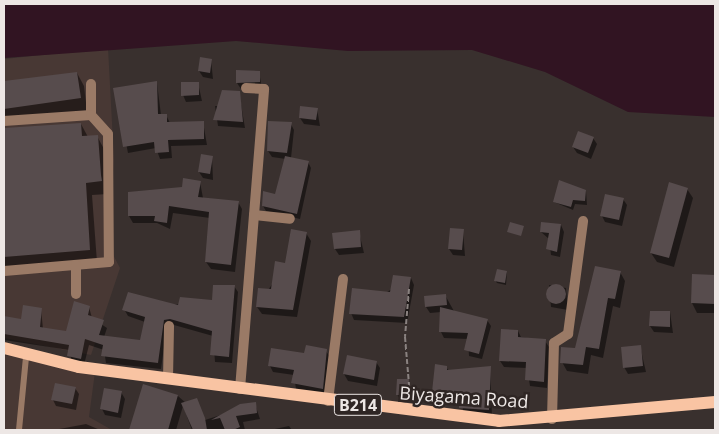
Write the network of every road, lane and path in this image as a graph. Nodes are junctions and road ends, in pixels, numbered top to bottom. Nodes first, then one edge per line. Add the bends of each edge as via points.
1 (91, 84) dead end
2 (246, 88) dead end
3 (91, 115) junction
4 (4, 121) edge
5 (254, 215) junction
6 (290, 219) dead end
7 (583, 221) dead end
8 (76, 265) junction
9 (4, 271) edge
10 (343, 279) dead end
11 (409, 290) dead end
12 (76, 294) dead end
13 (169, 326) dead end
14 (4, 348) edge
15 (26, 357) junction
16 (168, 379) junction
17 (240, 389) junction
18 (328, 401) junction
19 (715, 402) edge
20 (410, 411) junction
21 (552, 419) junction
22 (499, 426) edge
23 (19, 430) edge

1 - 3 street
2 - 5 street via 264,89
3 - 4 street
3 - 8 street via 108,134 109,262
5 - 6 street
5 - 17 street
7 - 21 street via 568,334 554,343
8 - 9 street
8 - 12 street
10 - 18 street
11 - 20 path via 405,337 410,355
13 - 16 street
14 - 15 main road, Biyagama Road / B214
15 - 16 main road, Biyagama Road / B214
15 - 23 lane
16 - 17 main road, Biyagama Road / B214
17 - 18 main road, Biyagama Road / B214
18 - 20 main road, Biyagama Road / B214
19 - 21 main road, Biyagama Road / B214
20 - 22 main road, Biyagama Road / B214
21 - 22 main road, Biyagama Road / B214

